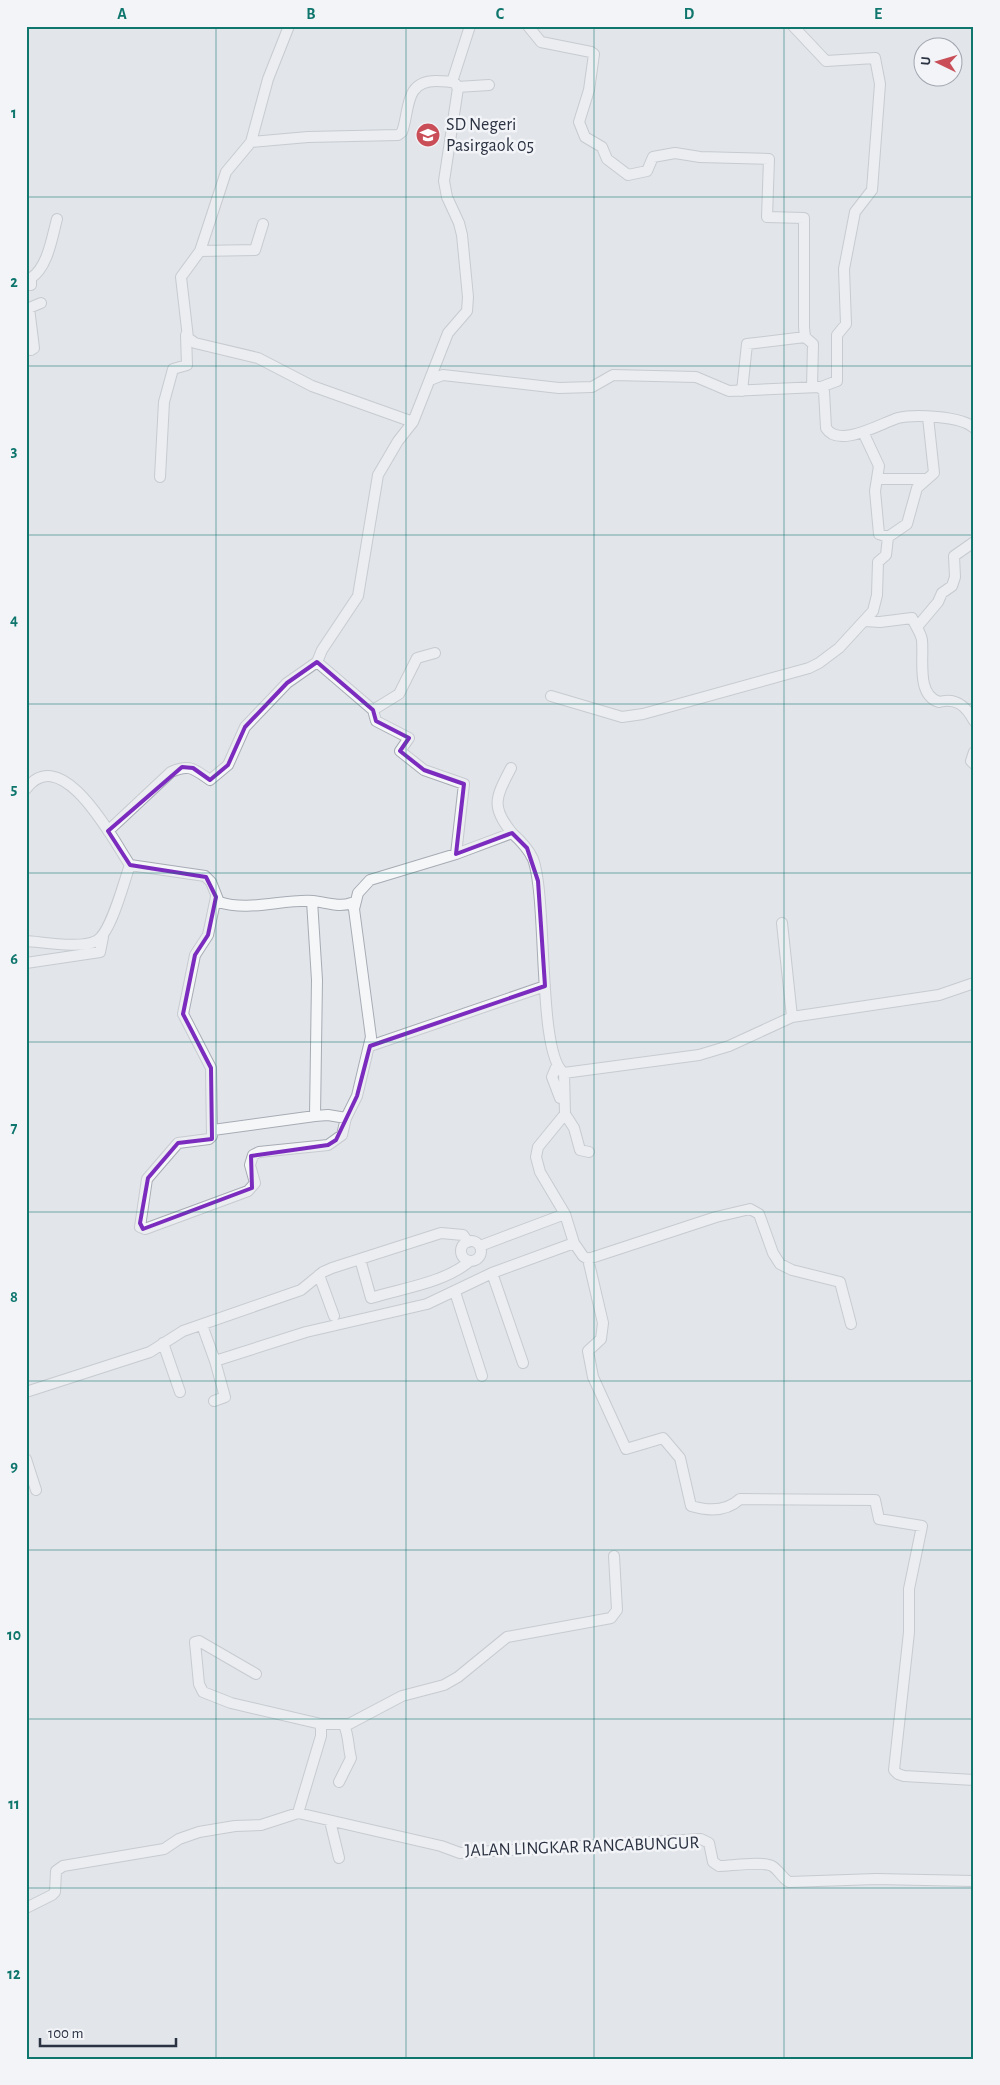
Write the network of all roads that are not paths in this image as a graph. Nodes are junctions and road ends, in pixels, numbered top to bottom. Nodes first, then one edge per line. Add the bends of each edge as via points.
1 (289, 26) edge
2 (470, 26) edge
3 (528, 26) edge
4 (793, 26) edge
5 (455, 84) junction
6 (489, 85) dead end
7 (251, 142) junction
8 (57, 219) dead end
9 (263, 224) dead end
10 (200, 250) junction
11 (26, 285) edge
12 (41, 303) dead end
13 (186, 329) junction
14 (805, 337) junction
15 (26, 350) edge
16 (430, 380) junction
17 (816, 387) junction
18 (742, 391) junction
19 (928, 417) junction
20 (413, 422) junction
21 (974, 428) edge
22 (863, 432) junction
23 (160, 477) dead end
24 (878, 479) junction
25 (925, 479) junction
26 (888, 538) junction
27 (974, 542) edge
28 (865, 622) junction
29 (917, 627) junction
30 (436, 653) dead end
31 (317, 662) junction
32 (551, 696) dead end
33 (373, 710) junction
34 (974, 720) edge
35 (974, 752) edge
36 (974, 764) edge
37 (510, 768) dead end
38 (26, 788) edge
39 (108, 831) junction
40 (512, 833) junction
41 (456, 854) junction
42 (130, 865) junction
43 (216, 897) junction
44 (312, 901) junction
45 (354, 909) junction
46 (782, 923) dead end
47 (103, 937) junction
48 (26, 941) edge
49 (26, 963) edge
50 (974, 983) edge
51 (545, 986) junction
52 (792, 1017) junction
53 (370, 1046) junction
54 (560, 1069) junction
55 (564, 1110) junction
56 (315, 1116) junction
57 (346, 1118) junction
58 (213, 1130) junction
59 (589, 1152) dead end
60 (565, 1214) junction
61 (468, 1242) junction
62 (574, 1243) junction
63 (480, 1246) junction
64 (588, 1258) junction
65 (360, 1259) junction
66 (470, 1261) junction
67 (492, 1273) junction
68 (318, 1275) junction
69 (455, 1292) junction
70 (334, 1316) dead end
71 (851, 1324) dead end
72 (202, 1325) junction
73 (163, 1343) junction
74 (215, 1361) junction
75 (523, 1363) dead end
76 (482, 1376) dead end
77 (26, 1392) edge
78 (180, 1392) dead end
79 (214, 1401) dead end
80 (26, 1459) edge
81 (36, 1490) dead end
82 (614, 1556) dead end
83 (256, 1674) dead end
84 (321, 1724) junction
85 (344, 1725) junction
86 (974, 1780) edge
87 (339, 1782) dead end
88 (298, 1813) junction
89 (330, 1821) junction
90 (339, 1858) dead end
91 (974, 1881) edge
92 (26, 1908) edge

1 - 7 street via 275,58
2 - 5 street
3 - 14 street via 541,42 594,54 589,90 579,122 585,137 602,147 607,159 628,175 647,171 653,157 675,153 700,158 769,159 768,217 804,218
4 - 17 street via 826,61 875,58 880,84 872,190 855,212 844,269 846,324 837,335 837,381
5 - 6 street
5 - 7 street via 427,81 416,87 402,132 398,135
5 - 16 street via 444,180 447,198 462,235 468,305 466,313 448,333
7 - 10 street via 226,172
8 - 11 street via 45,258 31,278 31,285
9 - 10 street via 255,250
10 - 13 street via 181,279
12 - 15 street via 29,308 34,348
13 - 20 street via 194,344 266,361 312,386
13 - 23 street via 187,365 173,369 164,402
14 - 17 street via 813,344
14 - 18 street via 747,344
16 - 18 street via 443,375 567,388 592,387 613,375 696,377 726,391
16 - 20 street
17 - 18 street
17 - 22 street via 824,391 828,430 833,434 850,436
19 - 21 street via 960,421
19 - 22 street via 903,417
19 - 25 street via 935,467 933,474
20 - 31 street via 394,446 376,479 358,596
22 - 24 street via 879,466
24 - 25 street
24 - 26 street via 875,491 879,534
25 - 26 street via 917,488 907,524
26 - 28 street via 886,555 878,562 876,606
27 - 29 street via 954,556 952,586 942,593
28 - 29 street via 912,618
28 - 32 street via 839,648 809,668 652,712 622,717
29 - 34 street via 922,638 924,688 928,695 939,702 960,703
30 - 33 street via 417,658 399,694
31 - 33 street
31 - 39 street via 287,683 245,727 228,765 210,780 193,768 182,766 171,772
33 - 41 street via 376,721 409,738 400,750 424,770 464,784
35 - 36 street via 971,760
37 - 40 street via 497,803 502,820
38 - 39 street via 41,777 60,777 81,795
39 - 42 street
40 - 41 street
40 - 51 street via 527,848 535,868
41 - 45 street via 370,880 358,894
42 - 43 street via 205,876 211,882
42 - 47 street
43 - 44 street via 221,903 240,906
43 - 58 street via 208,935 194,955 183,1014 212,1068
44 - 45 street via 351,903
44 - 56 street via 317,980
45 - 53 street via 370,1016
46 - 52 street
47 - 48 street via 91,943
47 - 49 street via 100,952
50 - 52 street via 938,995
51 - 53 street
51 - 54 street via 553,1056
52 - 54 street via 728,1046 699,1055
53 - 57 street via 357,1096
54 - 55 street
55 - 59 street via 581,1151
55 - 60 street via 538,1147 536,1157 540,1172
56 - 57 street
56 - 58 street
57 - 58 street via 342,1135 328,1146 253,1155 250,1166 254,1182 248,1191 142,1229 140,1223 148,1178 177,1144 210,1138
60 - 62 street
60 - 63 street
61 - 63 street
61 - 65 street via 463,1235 441,1233
61 - 66 street via 461,1253
62 - 64 street
62 - 67 street
63 - 66 street via 480,1256
64 - 71 street via 716,1217 752,1210 764,1223 778,1262 792,1270 840,1282
64 - 86 street via 603,1324 601,1339 588,1351 593,1377 626,1449 663,1438 680,1458 691,1506 707,1511 733,1506 740,1499 876,1500 879,1518 922,1526 909,1589 908,1643 894,1770 904,1776
65 - 66 street via 371,1298 442,1277
65 - 68 street
67 - 69 street
67 - 75 street
68 - 70 street
68 - 72 street via 293,1293
69 - 74 street via 428,1304 306,1332
69 - 76 street
72 - 73 street via 183,1331
72 - 74 street
73 - 77 street via 150,1352
73 - 78 street
74 - 79 street via 225,1397
80 - 81 street
82 - 85 street via 617,1610 611,1618 503,1638 496,1647 447,1684 402,1696
83 - 84 street via 199,1641 195,1642 199,1684 203,1692 231,1703
84 - 85 street
84 - 88 street via 321,1736
85 - 87 street via 351,1758
88 - 89 street, JALAN LINGKAR RANCABUNGUR
88 - 92 street via 261,1825 199,1832 164,1849 63,1866 56,1871 52,1896
89 - 90 street
89 - 91 street, JALAN LINGKAR RANCABUNGUR via 466,1853 701,1839 709,1843 714,1862 719,1866 769,1864 789,1882 876,1879

